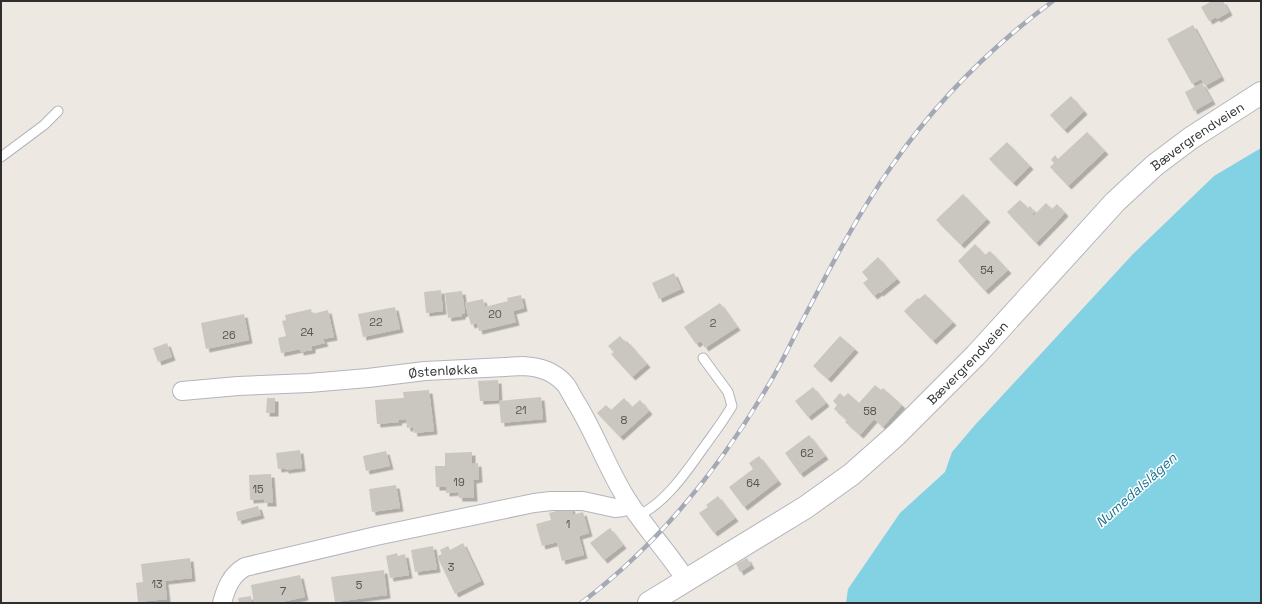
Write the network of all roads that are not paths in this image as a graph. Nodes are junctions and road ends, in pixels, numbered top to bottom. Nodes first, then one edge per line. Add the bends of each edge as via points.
1 (1261, 93) edge
2 (58, 111) dead end
3 (1, 157) edge
4 (703, 358) dead end
5 (182, 392) dead end
6 (633, 509) junction
7 (686, 580) junction
8 (222, 603) edge
9 (649, 603) edge

1 - 7 main road, Bævergrendveien via 1191,138 1155,165 1115,202 976,355 877,453 806,507
2 - 3 lane via 44,125
4 - 6 lane via 728,392 732,406 682,477 651,508
5 - 6 street, Østenløkka via 368,378 425,371 536,367 556,375 566,386
6 - 7 street, Østenløkka
6 - 8 street via 614,508 583,501 551,501 376,536 246,567 238,571 229,582
7 - 9 main road, Bævergrendveien

